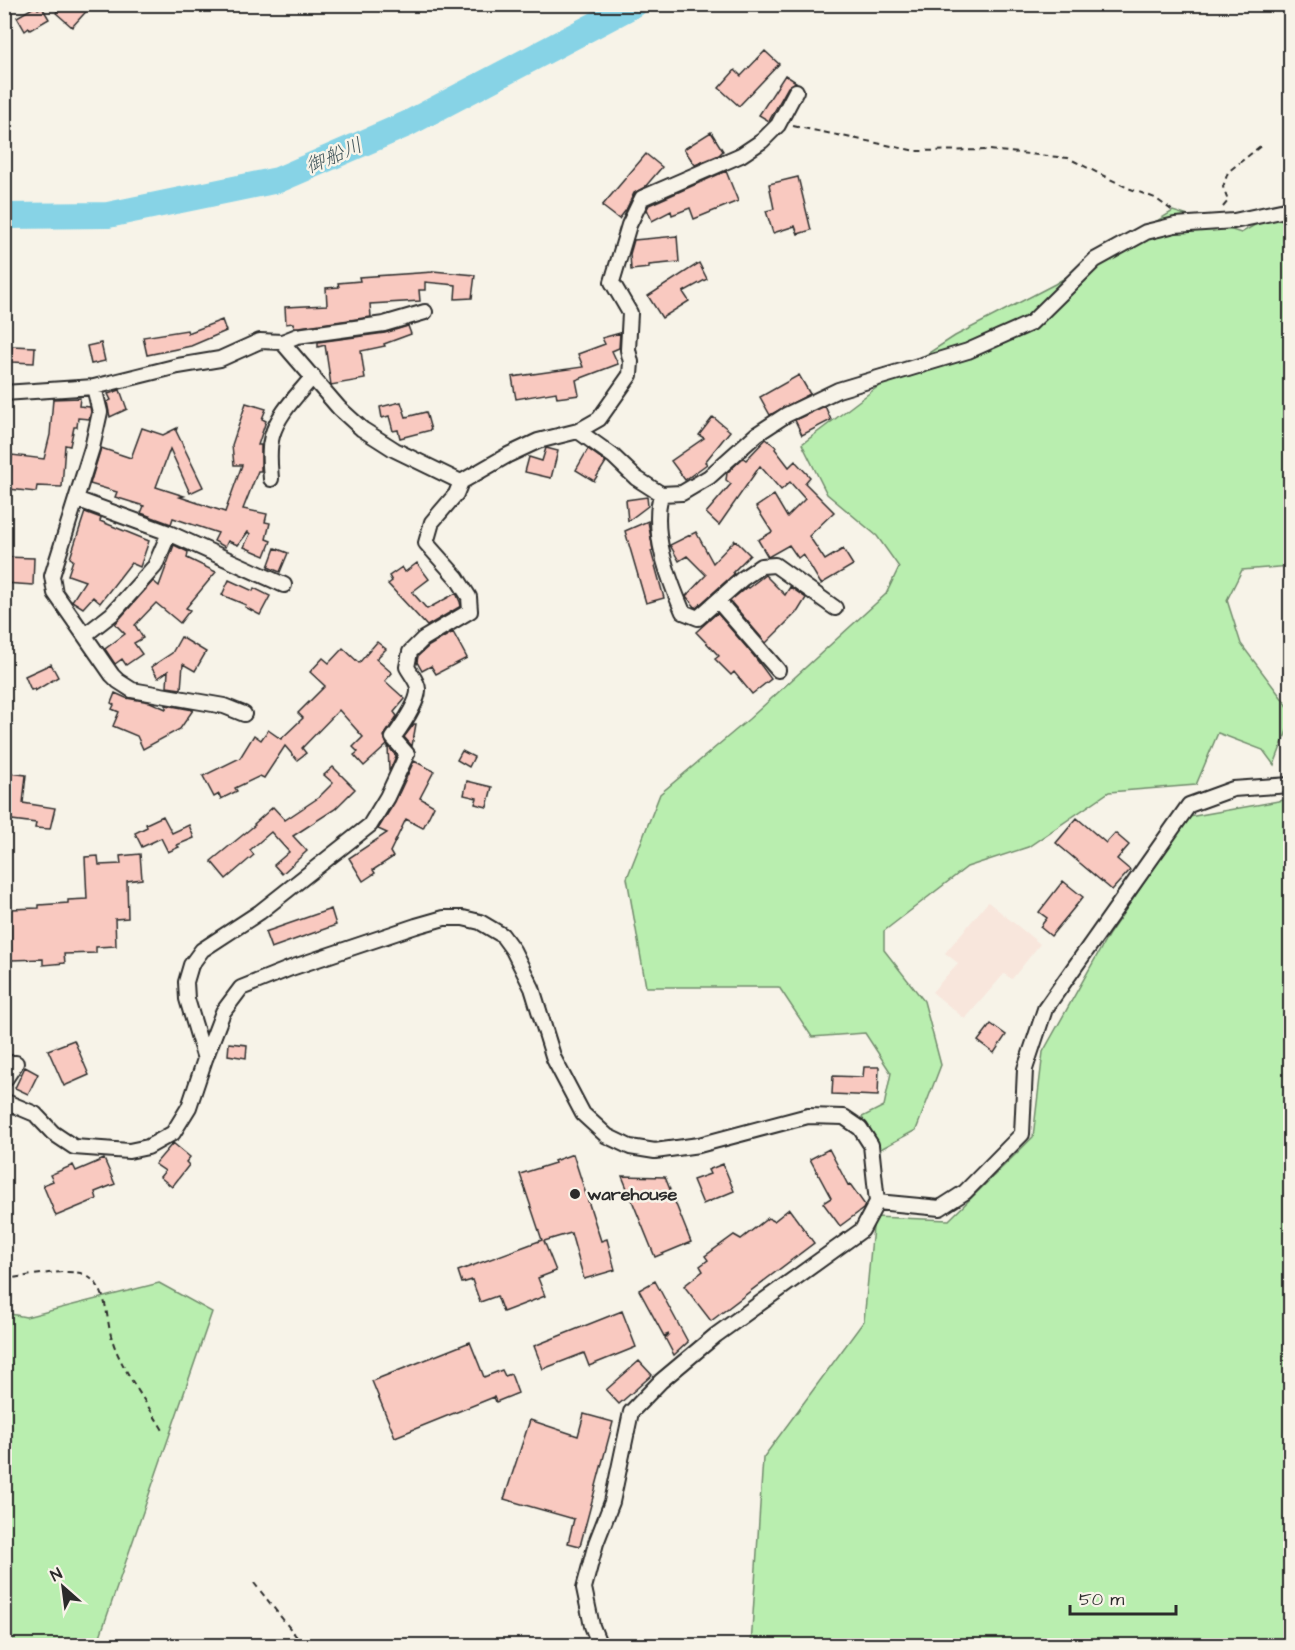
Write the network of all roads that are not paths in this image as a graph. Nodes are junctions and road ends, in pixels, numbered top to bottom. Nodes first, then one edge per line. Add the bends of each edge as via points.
1 (796, 91) dead end
2 (1290, 209) edge
3 (425, 312) dead end
4 (282, 342) junction
5 (313, 376) junction
6 (94, 387) junction
7 (4, 393) edge
8 (578, 431) junction
9 (271, 479) dead end
10 (461, 482) junction
11 (661, 494) junction
12 (76, 499) junction
13 (170, 533) junction
14 (284, 585) dead end
15 (718, 601) junction
16 (835, 608) dead end
17 (85, 635) junction
18 (778, 670) dead end
19 (244, 714) dead end
20 (1290, 785) edge
21 (205, 1059) junction
22 (4, 1063) edge
23 (4, 1081) edge
24 (4, 1101) edge
25 (877, 1202) junction
26 (600, 1646) edge

1 - 8 street via 778,126 762,141 741,155 642,198 629,225 612,282 630,313 630,375 599,419
2 - 11 street via 1234,221 1174,225 1146,232 1095,260 1031,323 968,351 838,390 757,434 709,477 681,493
3 - 4 street via 384,324 297,336
4 - 5 street
4 - 6 street via 260,341 220,359
5 - 9 street via 287,407 272,434
5 - 10 street via 362,429
6 - 7 street
6 - 12 street via 100,412
8 - 10 street via 508,454
8 - 11 street
10 - 21 street via 432,522 426,543 457,578 469,597 470,611 423,639 410,652 407,667 418,694 393,738 407,754 370,825 260,912 202,950 191,965 187,999
11 - 15 street via 660,536 683,612 698,618
12 - 13 street
12 - 17 street via 52,576 55,593
13 - 14 street
13 - 17 street via 155,566 112,614
15 - 16 street via 761,566 775,565
15 - 18 street
17 - 19 street via 112,675 132,690 224,706
20 - 25 street via 1233,789 1189,805 1045,1009 1025,1070 1022,1134 965,1192 940,1208
21 - 24 street via 189,1107 173,1133 148,1147 129,1151 74,1146 53,1133 35,1114
21 - 25 street via 223,1012 242,987 416,926 444,918 463,918 480,922 502,935 513,950 532,988 554,1059 583,1114 607,1136 630,1148 655,1152 699,1146 808,1116 844,1117 860,1128 871,1145
22 - 23 street via 16,1063
25 - 26 street via 862,1230 716,1335 631,1412 612,1502 584,1588

